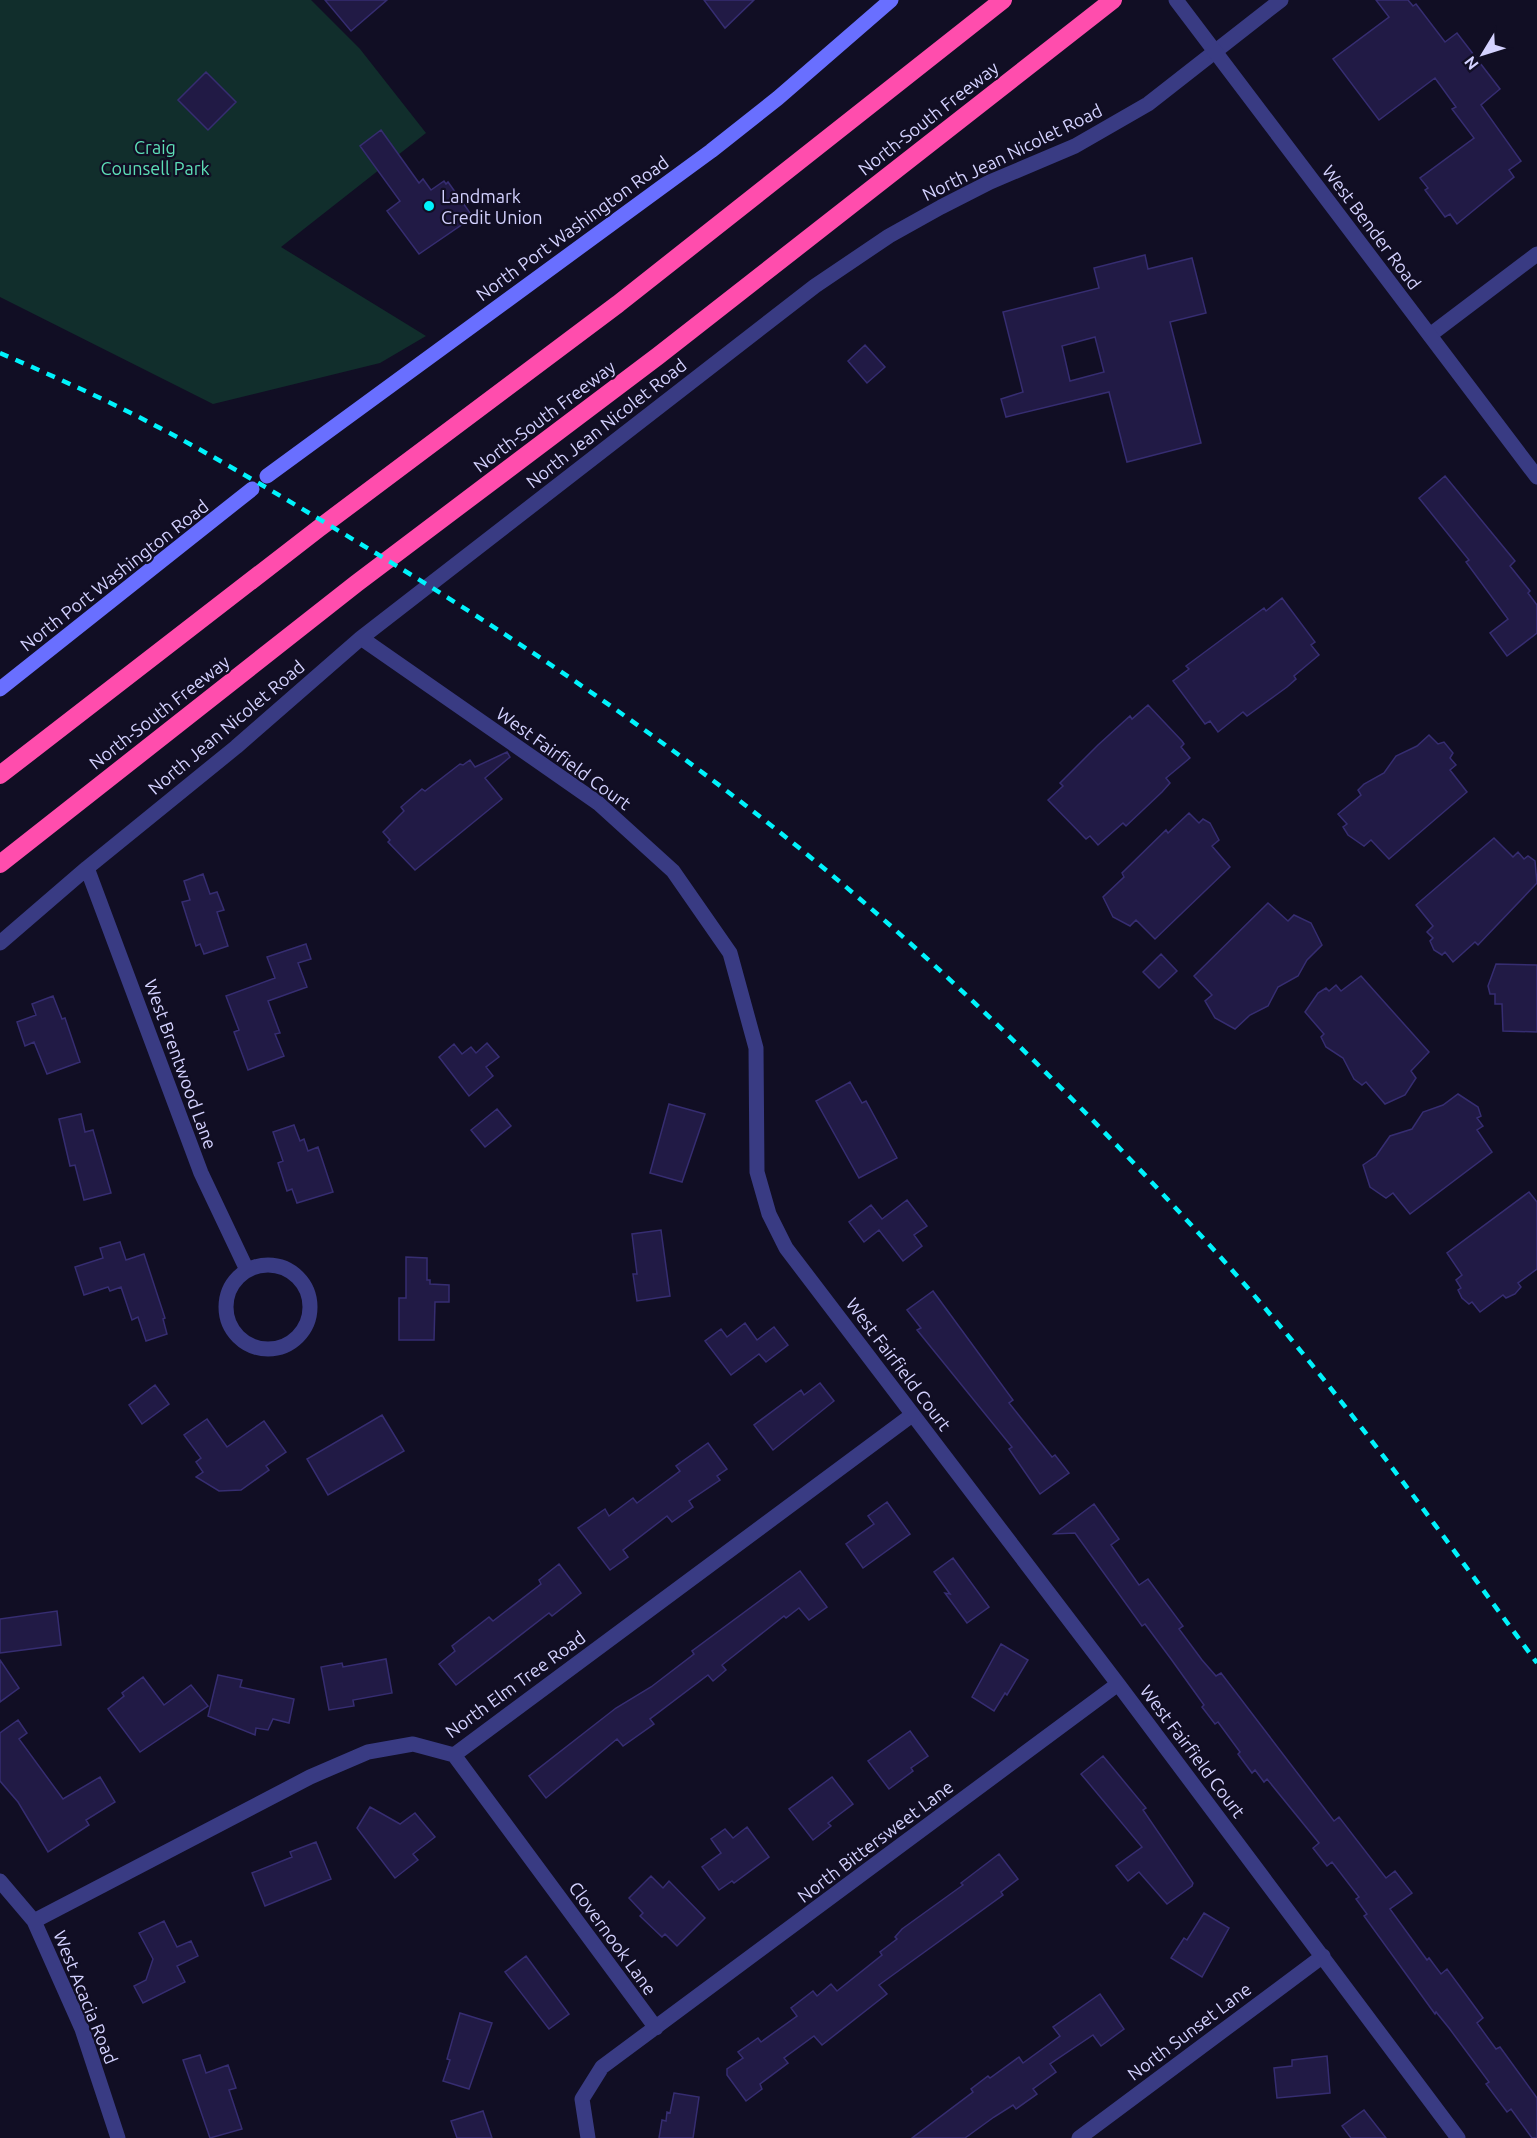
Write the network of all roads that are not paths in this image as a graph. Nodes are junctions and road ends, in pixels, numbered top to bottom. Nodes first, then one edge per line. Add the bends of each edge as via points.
1 (891, 0) edge
2 (1003, 0) edge
3 (1113, 0) edge
4 (1176, 0) edge
5 (1281, 0) edge
6 (1215, 53) junction
7 (1537, 254) edge
8 (1430, 335) junction
9 (267, 476) dead end
10 (1537, 477) edge
11 (252, 489) dead end
12 (362, 638) junction
13 (0, 689) edge
14 (0, 775) edge
15 (0, 864) edge
16 (87, 868) junction
17 (0, 943) edge
18 (247, 1270) junction
19 (912, 1415) junction
20 (1118, 1684) junction
21 (454, 1755) junction
22 (0, 1881) edge
23 (34, 1921) junction
24 (1323, 1956) junction
25 (656, 2028) junction
26 (115, 2137) edge
27 (588, 2138) edge
28 (1079, 2138) edge
29 (1458, 2138) edge

1 - 9 main road, North Port Washington Road via 711,151
2 - 14 highway via 618,304
3 - 15 highway, North-South Freeway
4 - 6 street, West Bender Road
5 - 6 street, North Jean Nicolet Road
6 - 8 street, West Bender Road
6 - 12 street, North Jean Nicolet Road via 1148,104 1075,146 941,207 889,236 815,286
7 - 8 street
8 - 10 street, West Bender Road
11 - 13 main road, North Port Washington Road
12 - 16 street, North Jean Nicolet Road
12 - 19 street, West Fairfield Court via 598,803 673,871 730,953 756,1048 758,1172 769,1214 786,1248
16 - 17 street, North Jean Nicolet Road
16 - 18 street, West Brentwood Lane via 201,1173
18 - 18 street via 228,1296 227,1316 232,1329 241,1339 259,1347 278,1348 291,1343 305,1327 310,1306 308,1292 289,1270 275,1265
19 - 20 street, West Fairfield Court
19 - 21 street, North Elm Tree Road
20 - 24 street, West Fairfield Court
20 - 25 street, North Bittersweet Lane
21 - 23 street, North Elm Tree Road via 413,1744 368,1752 310,1777
21 - 25 street, Clovernook Lane
22 - 23 street, West Acacia Road
23 - 26 street, West Acacia Road via 82,2029
24 - 28 street, North Sunset Lane
24 - 29 street, West Fairfield Court
25 - 27 street via 602,2067 582,2099

